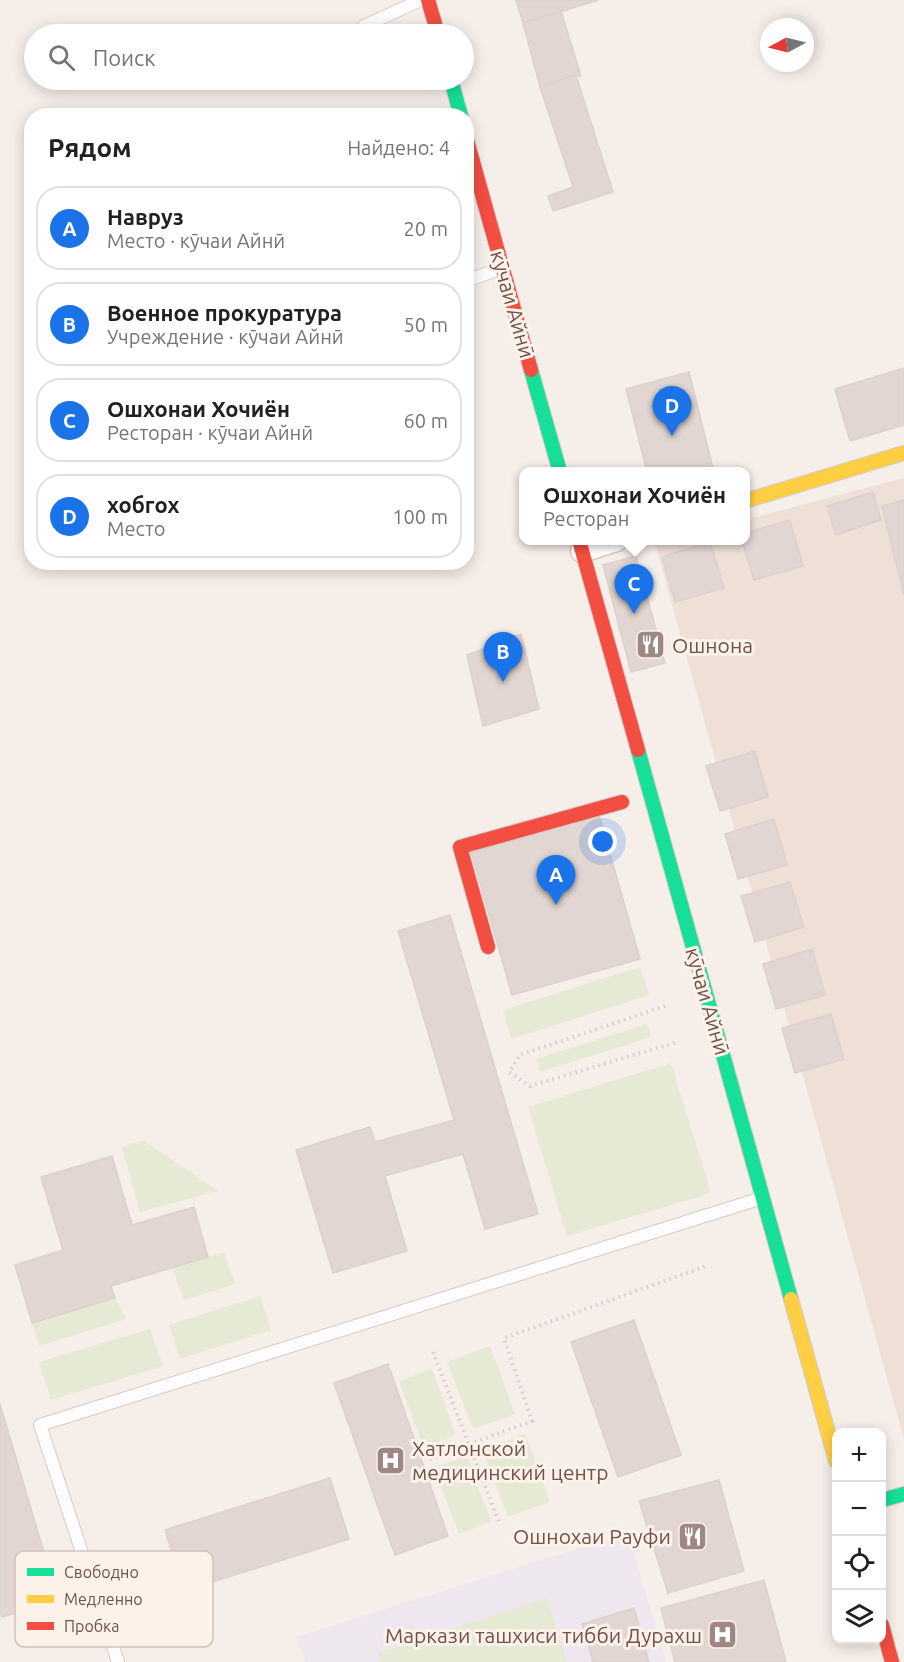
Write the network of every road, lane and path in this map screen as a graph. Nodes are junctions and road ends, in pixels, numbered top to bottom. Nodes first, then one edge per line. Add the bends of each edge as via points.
1 (421, 0) edge
2 (428, 0) edge
3 (368, 24) edge
4 (435, 24) edge
5 (453, 90) edge
6 (458, 108) edge
7 (474, 165) edge
8 (503, 267) junction
9 (474, 278) edge
10 (904, 453) edge
11 (559, 467) edge
12 (750, 499) edge
13 (581, 546) edge
14 (622, 802) dead end
15 (488, 947) dead end
16 (665, 1006) dead end
17 (677, 1041) dead end
18 (763, 1197) junction
19 (709, 1264) dead end
20 (433, 1352) dead end
21 (832, 1443) edge
22 (469, 1445) junction
23 (430, 1459) dead end
24 (904, 1494) edge
25 (886, 1499) edge
26 (499, 1522) dead end
27 (81, 1551) edge
28 (886, 1639) edge
29 (113, 1647) edge
30 (118, 1662) edge
31 (892, 1662) edge

1 - 3 lane
2 - 4 main road
5 - 6 main road
7 - 8 main road, кӯчаи Айнӣ
8 - 9 lane
8 - 11 main road, кӯчаи Айнӣ
10 - 12 main road
13 - 18 main road, кӯчаи Айнӣ
14 - 15 main road via 460,847
16 - 17 path via 520,1055 509,1072 530,1086
18 - 21 main road, кӯчаи Айнӣ
18 - 27 lane via 40,1425
19 - 22 path via 504,1338 532,1421
20 - 22 path
22 - 23 path
22 - 26 path
24 - 25 main road
28 - 31 main road
29 - 30 lane

